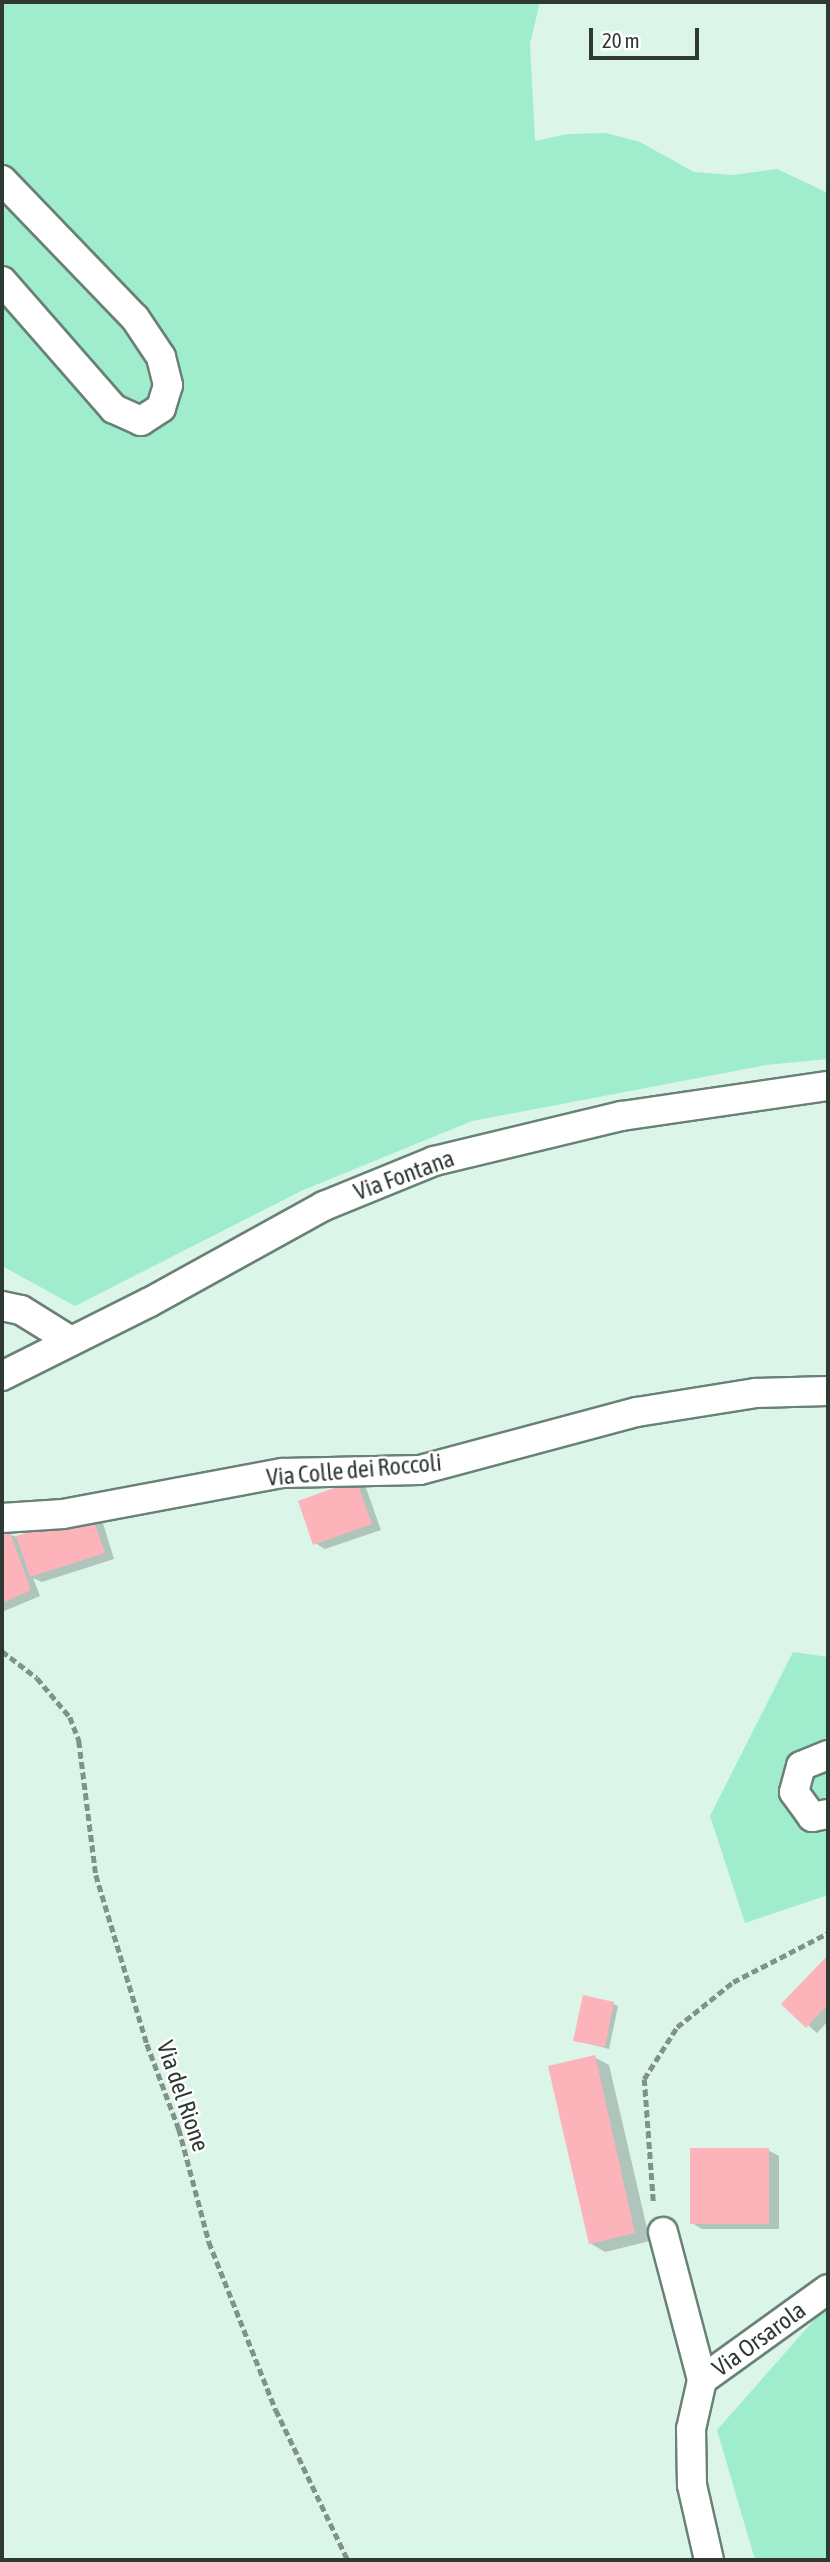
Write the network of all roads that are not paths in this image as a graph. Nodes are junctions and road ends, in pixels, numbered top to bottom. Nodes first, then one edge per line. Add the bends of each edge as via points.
1 (2, 180) edge
2 (2, 281) edge
3 (828, 1086) edge
4 (2, 1306) edge
5 (71, 1341) junction
6 (9, 1373) edge
7 (828, 1391) edge
8 (2, 1518) edge
9 (828, 1755) edge
10 (828, 1814) edge
11 (663, 2232) road end
12 (828, 2289) edge
13 (702, 2380) junction
14 (709, 2560) edge

1 - 2 street via 135,318 160,356 168,385 161,408 141,421 114,408
3 - 5 street, Via Fontana via 622,1115 433,1161 324,1206
4 - 5 street via 21,1310
5 - 6 street, Via Fontana
7 - 8 street, Via Colle dei Roccoli via 756,1393 637,1412 420,1470 282,1473 63,1514
9 - 10 street via 801,1766 794,1792 812,1817
11 - 13 street
12 - 13 street, Via Orsarola
13 - 14 street, Via Orsarola via 691,2429 692,2485

